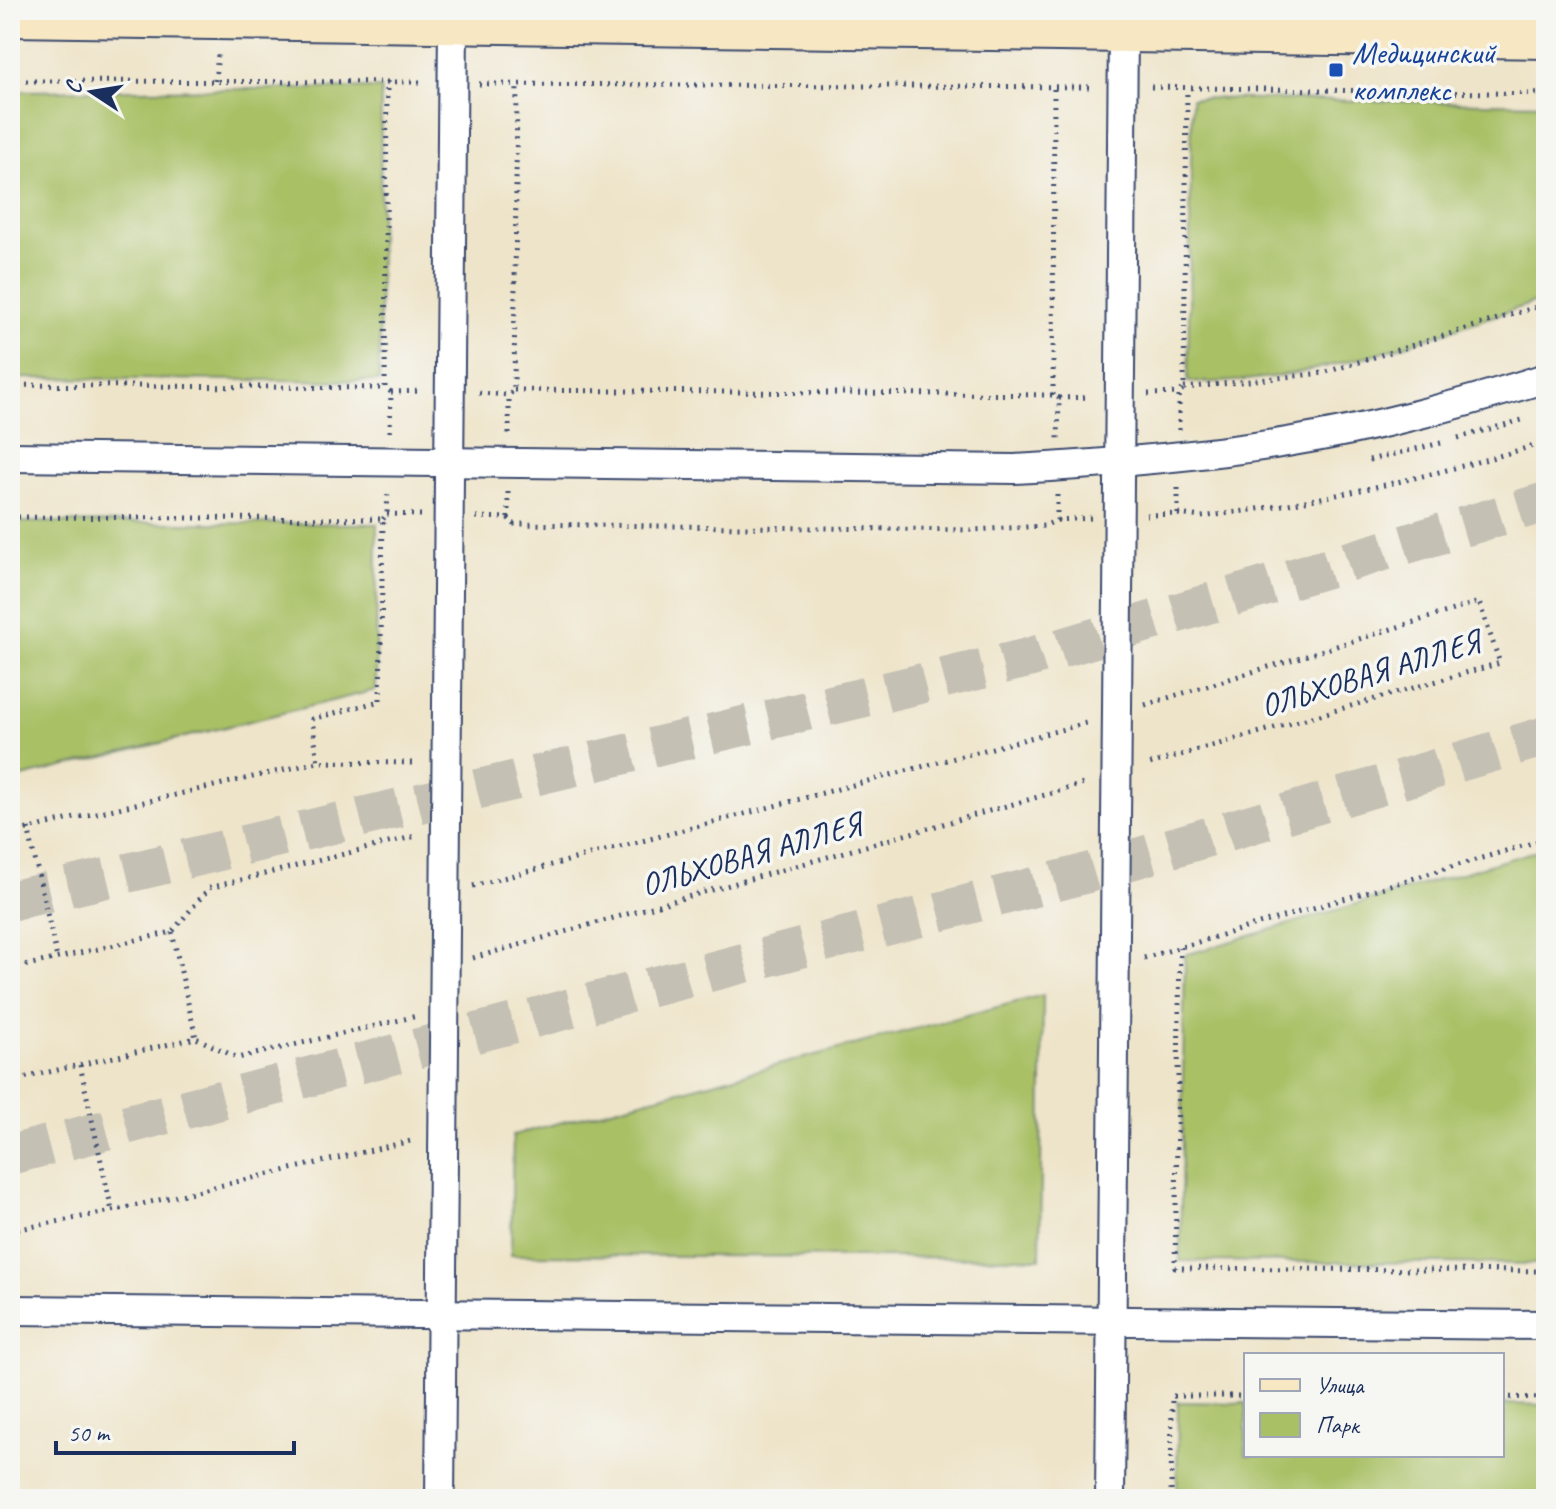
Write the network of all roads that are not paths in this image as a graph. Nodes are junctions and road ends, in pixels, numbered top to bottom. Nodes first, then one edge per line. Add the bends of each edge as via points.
1 (10, 16) edge
2 (1120, 21) edge
3 (453, 23) junction
4 (1546, 38) edge
5 (1546, 378) edge
6 (10, 457) edge
7 (450, 462) junction
8 (1119, 462) junction
9 (10, 1310) edge
10 (442, 1316) junction
11 (1111, 1322) junction
12 (1546, 1325) edge
13 (440, 1499) edge
14 (1110, 1499) edge

1 - 3 street
2 - 3 street
2 - 4 street
2 - 8 street
3 - 7 street
5 - 8 street via 1334,433
6 - 7 street
7 - 8 street via 1015,469
7 - 10 street
8 - 11 street
9 - 10 street
10 - 11 street
10 - 13 street
11 - 12 street
11 - 14 street

